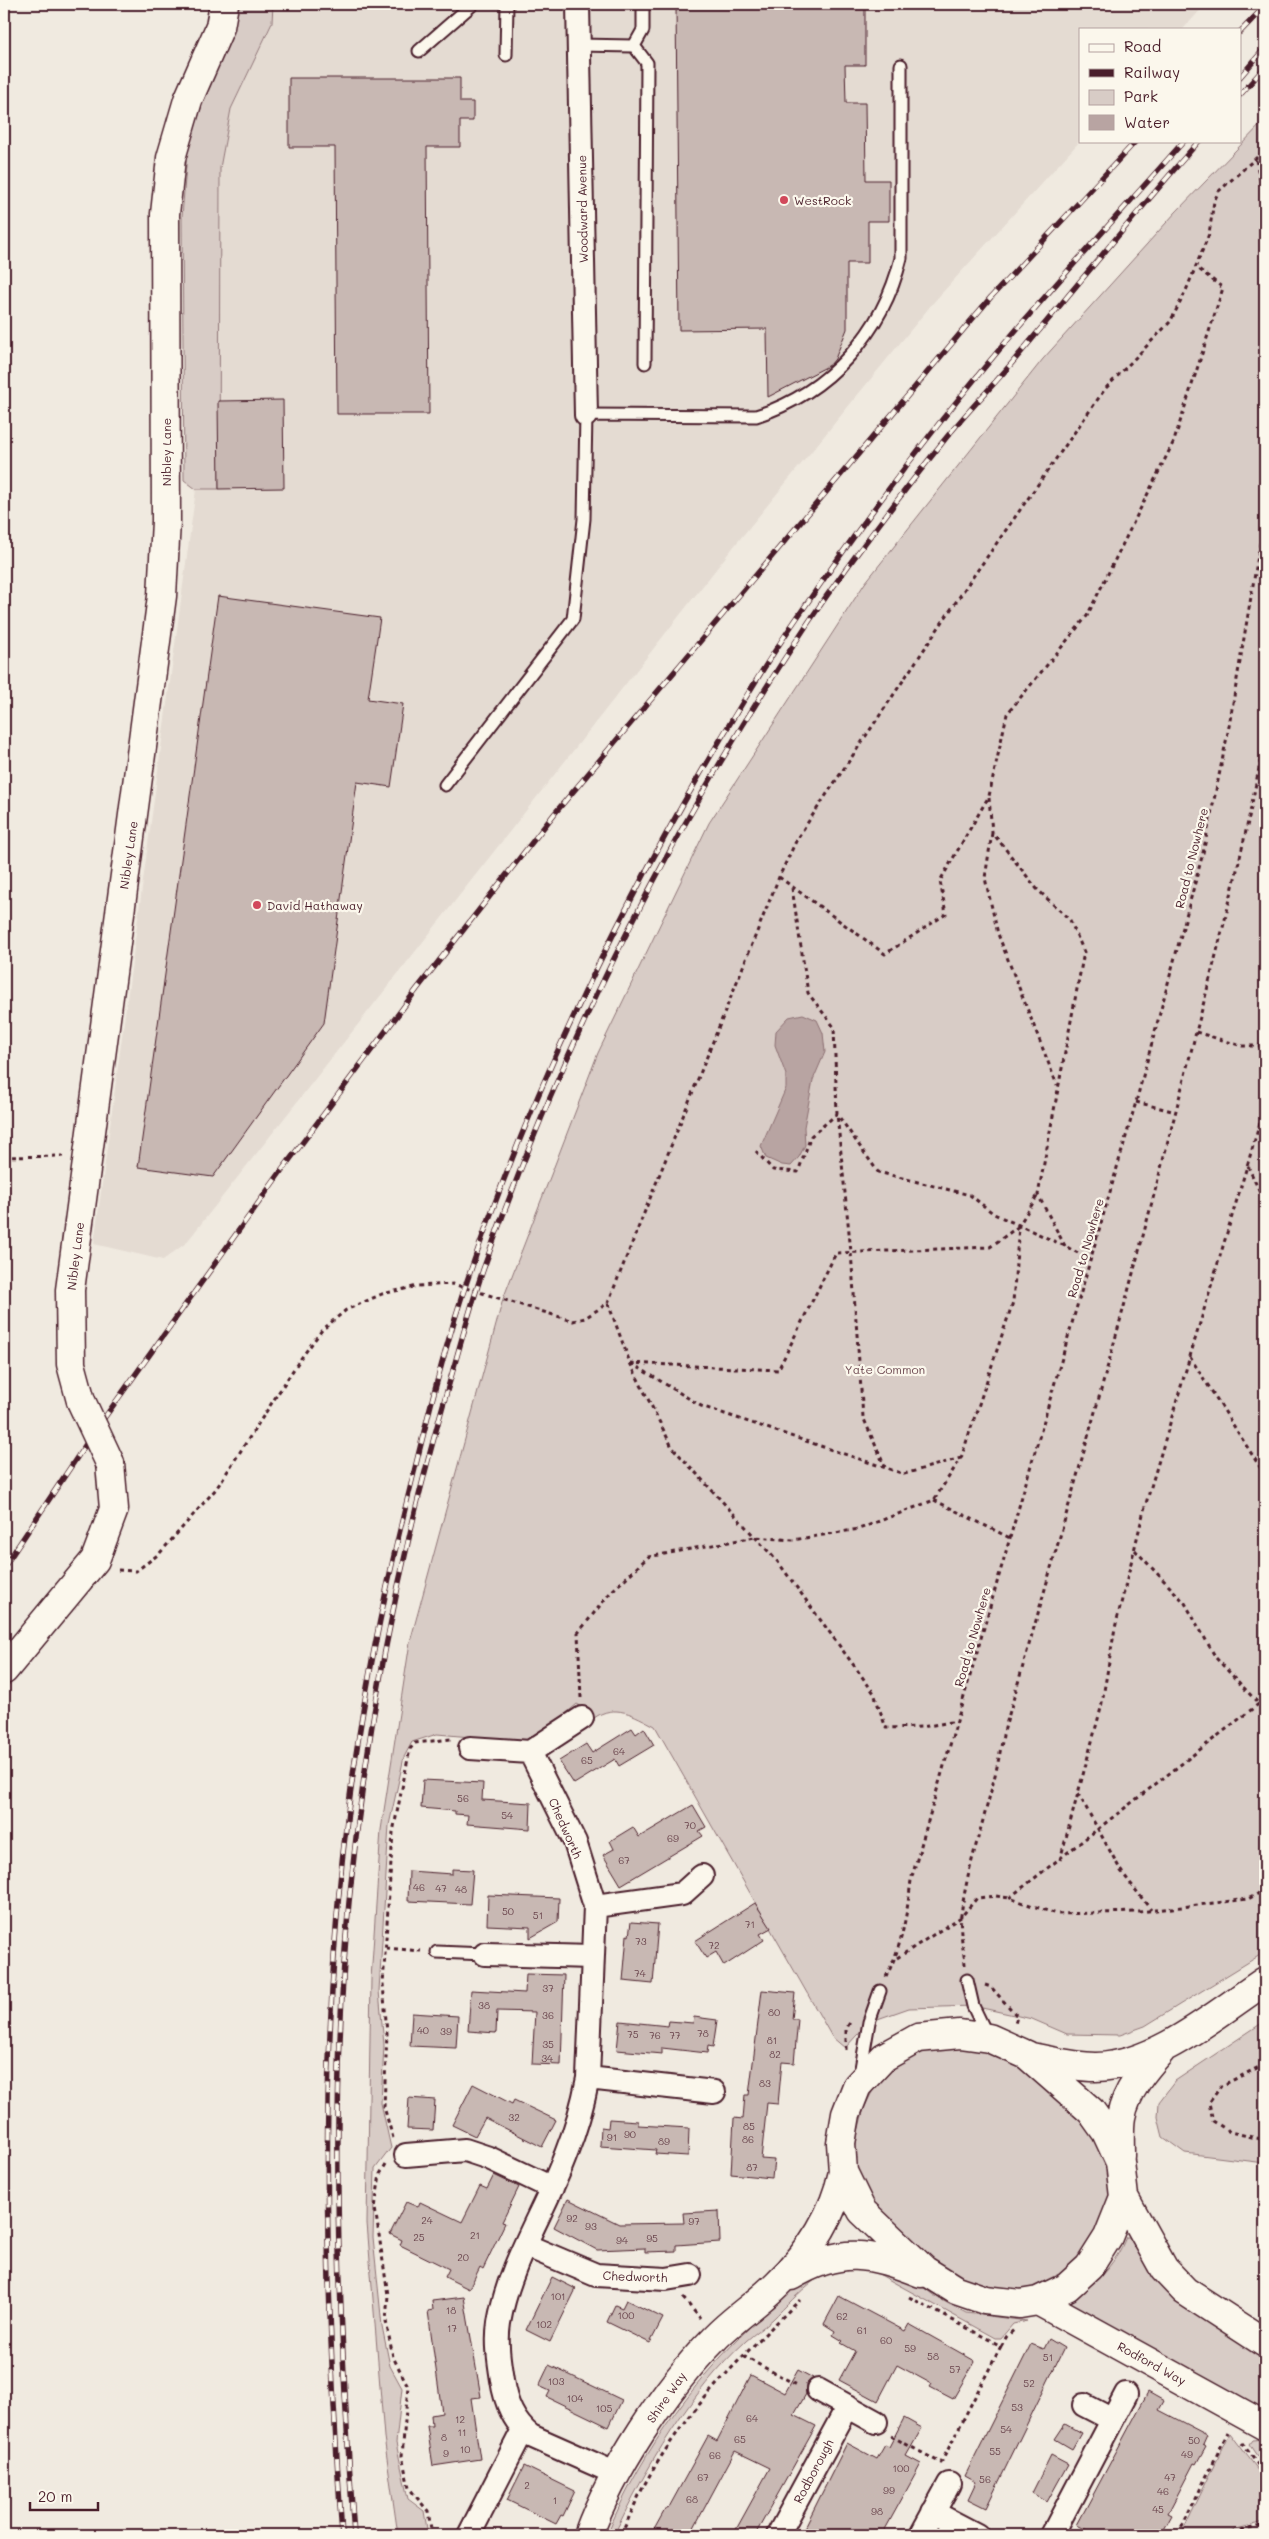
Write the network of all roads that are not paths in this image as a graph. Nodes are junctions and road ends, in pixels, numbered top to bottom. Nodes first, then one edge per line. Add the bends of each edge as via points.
1 (224, 4) edge
2 (473, 4) edge
3 (507, 4) edge
4 (578, 4) edge
5 (643, 4) edge
6 (578, 45) junction
7 (634, 46) junction
8 (419, 51) dead end
9 (506, 55) dead end
10 (902, 65) dead end
11 (645, 363) dead end
12 (586, 415) junction
13 (445, 785) dead end
14 (4, 1670) edge
15 (582, 1718) road end
16 (470, 1748) road end
17 (530, 1752) junction
18 (702, 1876) dead end
19 (595, 1906) junction
20 (437, 1952) road end
21 (485, 1954) joint
22 (592, 1957) junction
23 (967, 1980) road end
24 (1265, 1981) edge
25 (880, 1991) road end
26 (1010, 2047) junction
27 (1164, 2048) junction
28 (588, 2078) junction
29 (857, 2086) junction
30 (714, 2092) dead end
31 (395, 2152) road end
32 (1120, 2162) junction
33 (843, 2172) junction
34 (552, 2188) junction
35 (1124, 2197) junction
36 (525, 2245) junction
37 (690, 2275) dead end
38 (943, 2282) junction
39 (777, 2284) junction
40 (1038, 2301) junction
41 (1265, 2342) edge
42 (818, 2390) road end
43 (1126, 2394) dead end
44 (1084, 2405) dead end
45 (848, 2406) junction
46 (1111, 2419) junction
47 (1262, 2424) edge
48 (881, 2427) road end
49 (523, 2430) junction
50 (617, 2474) junction
51 (949, 2484) dead end
52 (933, 2512) junction
53 (469, 2535) edge
54 (588, 2535) edge
55 (778, 2535) edge
56 (921, 2535) edge
57 (977, 2535) edge
58 (1052, 2535) edge

1 - 14 street, Nibley Lane, bridge via 220,27 188,100 171,158 165,214 166,521 162,596 70,1290 71,1364 82,1400 110,1463 114,1509 95,1560
2 - 8 lane
3 - 9 lane
4 - 6 street, Woodward Avenue
5 - 7 lane via 643,30
6 - 7 lane
6 - 12 street, Woodward Avenue
7 - 11 lane via 647,63
10 - 12 lane via 901,258 895,281 874,325 834,374 780,408 756,416
12 - 13 lane via 584,519 573,619
15 - 17 street
16 - 17 street
17 - 19 street, Chedworth via 575,1842
18 - 19 street via 682,1894
19 - 22 street, Chedworth
20 - 21 lane
21 - 22 street
22 - 28 street, Chedworth
23 - 26 lane via 973,2006
24 - 27 street
25 - 29 lane via 869,2022
26 - 27 street via 1096,2067 1126,2063
26 - 29 street via 960,2034 918,2038 884,2057
26 - 32 street via 1091,2111 1106,2132
27 - 32 street via 1140,2075 1126,2102 1121,2118
28 - 30 street
28 - 34 street, Chedworth via 584,2102
29 - 33 street via 842,2134
31 - 34 street via 465,2150
32 - 35 street
33 - 38 street via 862,2211 924,2270
33 - 39 street, Shire Way via 838,2196 825,2221 805,2253
34 - 36 street, Chedworth
35 - 40 street via 1108,2237 1089,2267 1067,2287
35 - 41 street via 1164,2269 1185,2291
36 - 37 street, Chedworth via 596,2275 666,2279
36 - 49 street, Chedworth via 505,2296 498,2353 504,2391
38 - 39 street, Shire Way via 895,2263 866,2256 837,2256 813,2263
38 - 40 street via 986,2300 1020,2304
39 - 50 street, Shire Way via 715,2337 685,2370
40 - 47 street, Rodford Way
42 - 45 street
43 - 46 street
44 - 46 street
45 - 48 street
45 - 55 street, Rodborough
46 - 58 street
49 - 50 street
49 - 53 street
50 - 54 street, Shire Way
51 - 52 street
52 - 56 street
52 - 57 street

